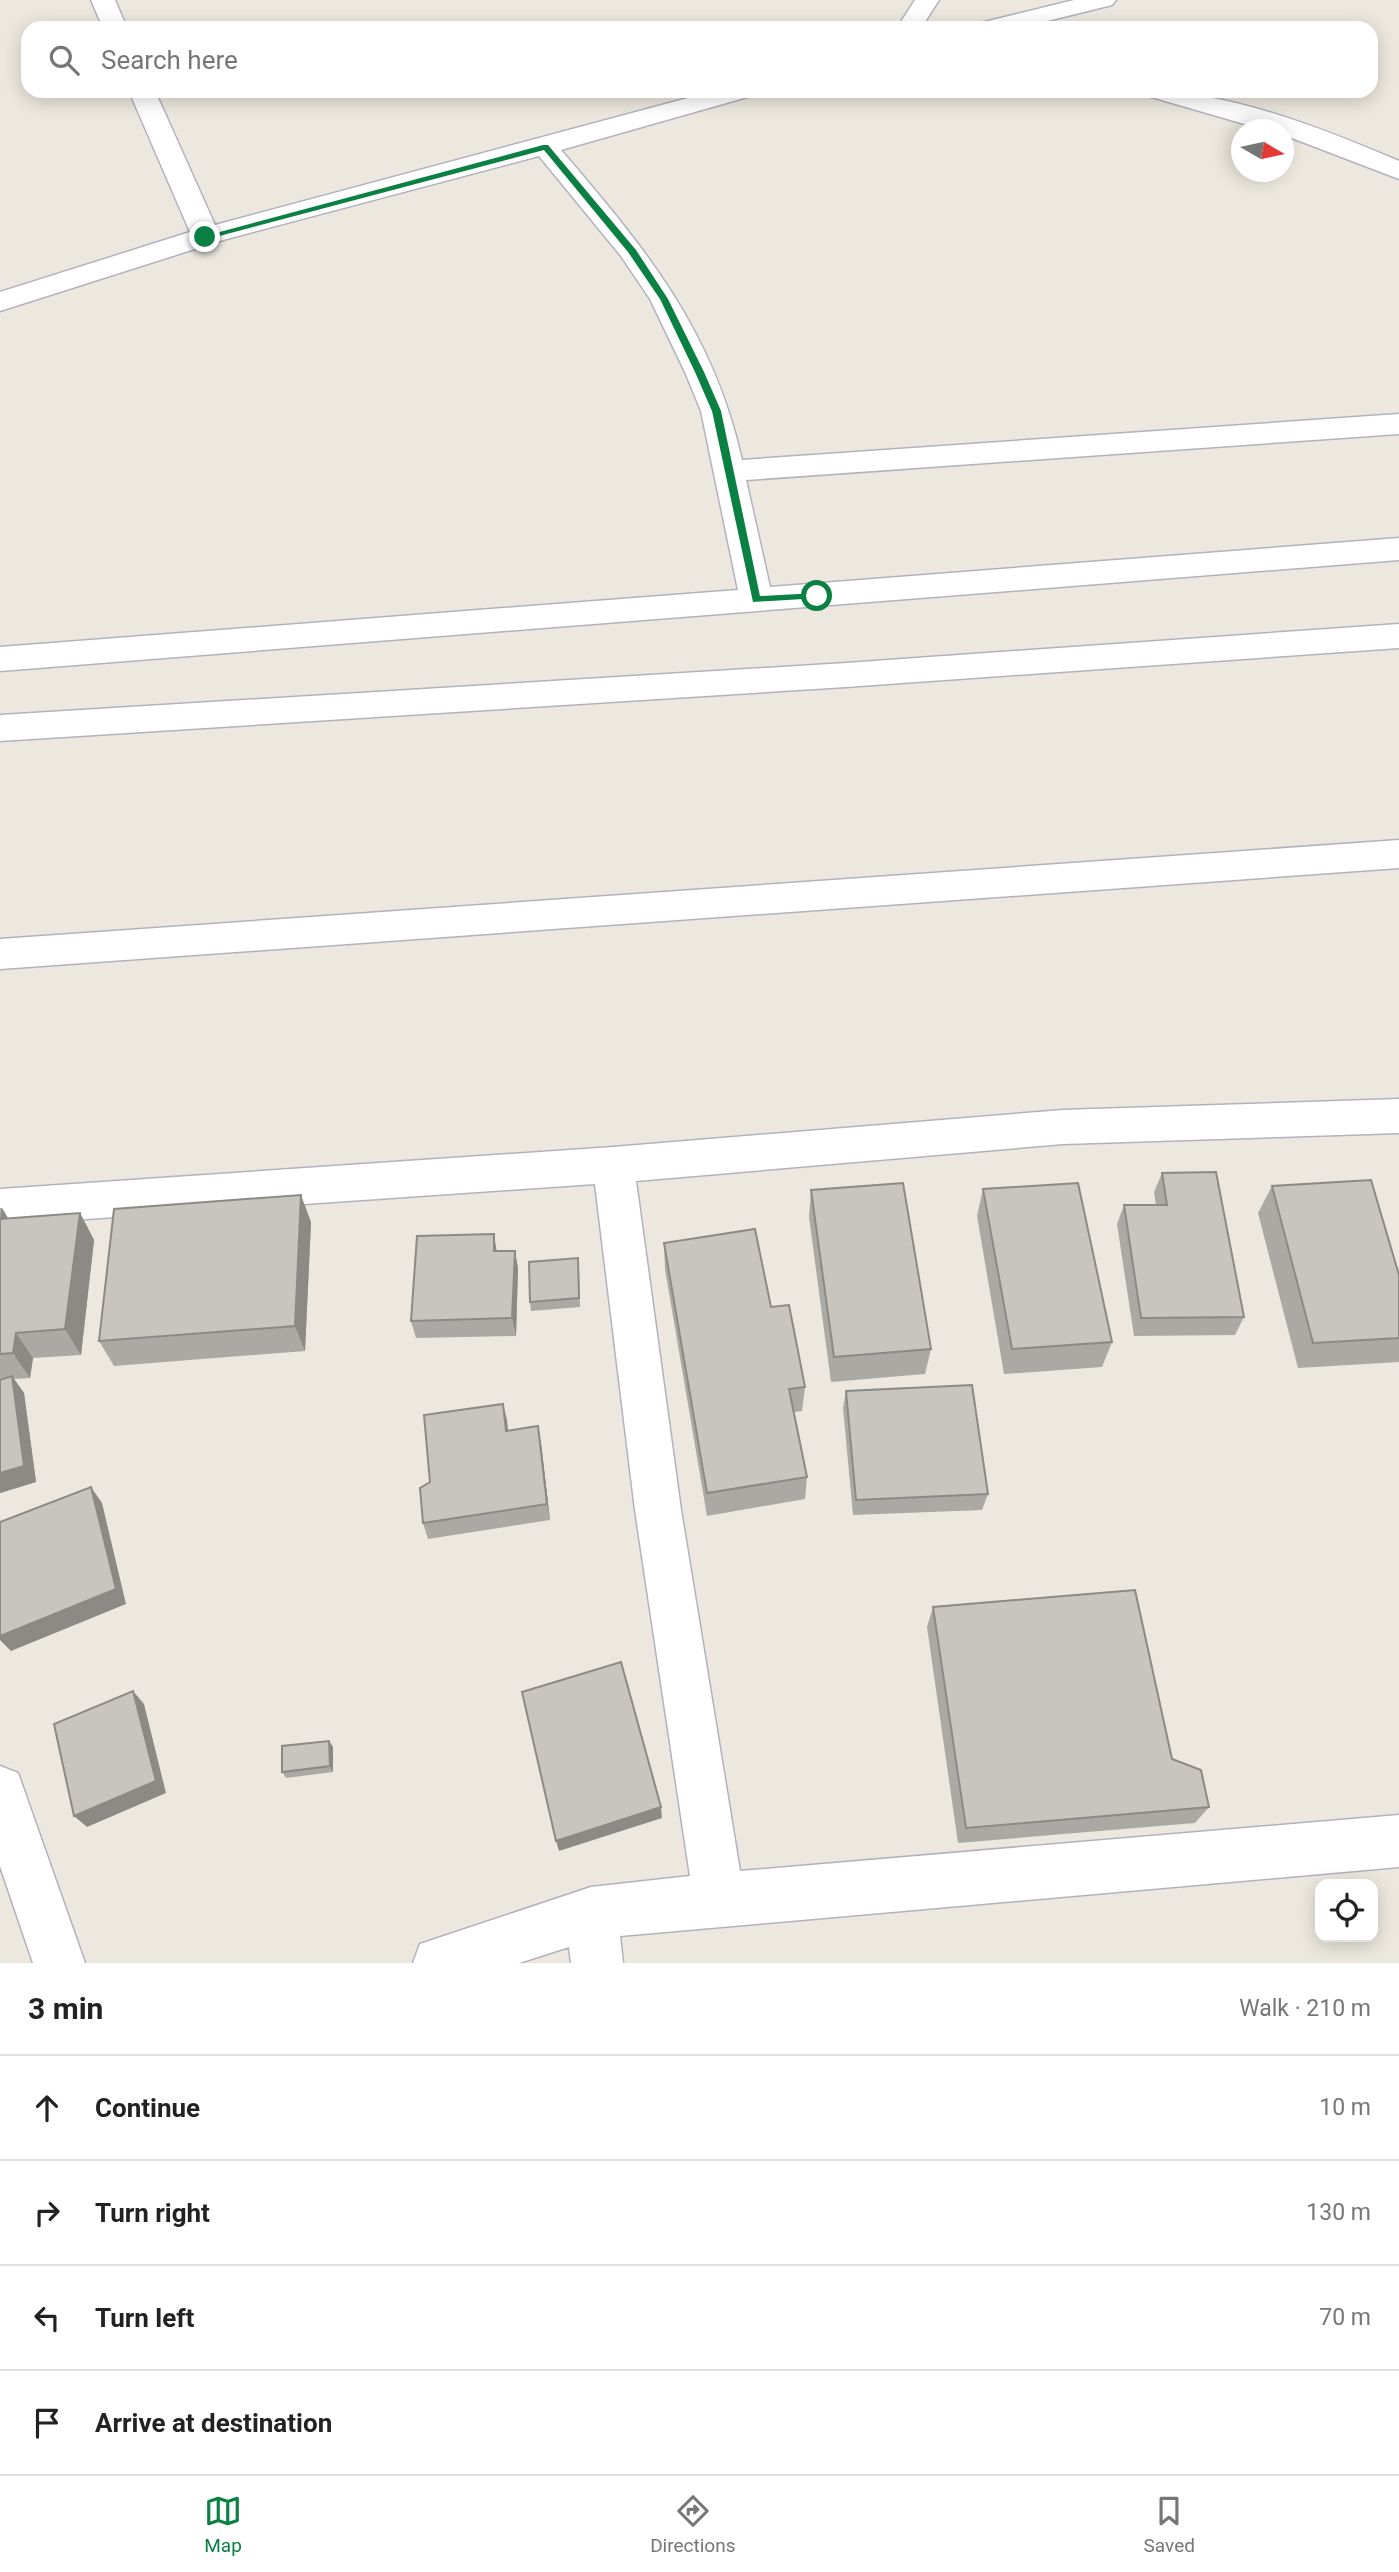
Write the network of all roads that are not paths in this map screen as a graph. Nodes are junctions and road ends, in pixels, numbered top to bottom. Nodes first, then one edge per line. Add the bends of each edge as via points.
1 (103, 0) edge
2 (927, 0) edge
3 (1104, 0) edge
4 (112, 21) edge
5 (914, 21) edge
6 (989, 21) edge
7 (145, 98) edge
8 (717, 98) edge
9 (1182, 98) edge
10 (545, 147) junction
11 (1399, 171) edge
12 (205, 237) junction
13 (0, 302) edge
14 (1399, 424) edge
15 (727, 471) junction
16 (1399, 549) edge
17 (756, 599) junction
18 (1399, 636) edge
19 (0, 659) edge
20 (0, 728) edge
21 (1399, 854) edge
22 (0, 954) edge
23 (1399, 1116) edge
24 (612, 1165) junction
25 (0, 1207) edge
26 (0, 1791) edge
27 (1399, 1841) edge
28 (719, 1899) junction
29 (591, 1913) junction
30 (59, 1963) edge
31 (439, 1963) edge
32 (597, 1963) edge

1 - 4 street
2 - 5 street
3 - 6 street
7 - 12 street
8 - 10 street
9 - 11 street via 1317,136
10 - 12 street
10 - 15 street via 632,250 664,299 716,411
12 - 13 street
14 - 15 street
15 - 17 street
16 - 17 street
17 - 19 street
18 - 20 street
21 - 22 street
23 - 24 street via 1063,1127
24 - 25 street
24 - 28 street via 658,1510
26 - 30 street
27 - 28 street
28 - 29 street
29 - 31 street
29 - 32 street

